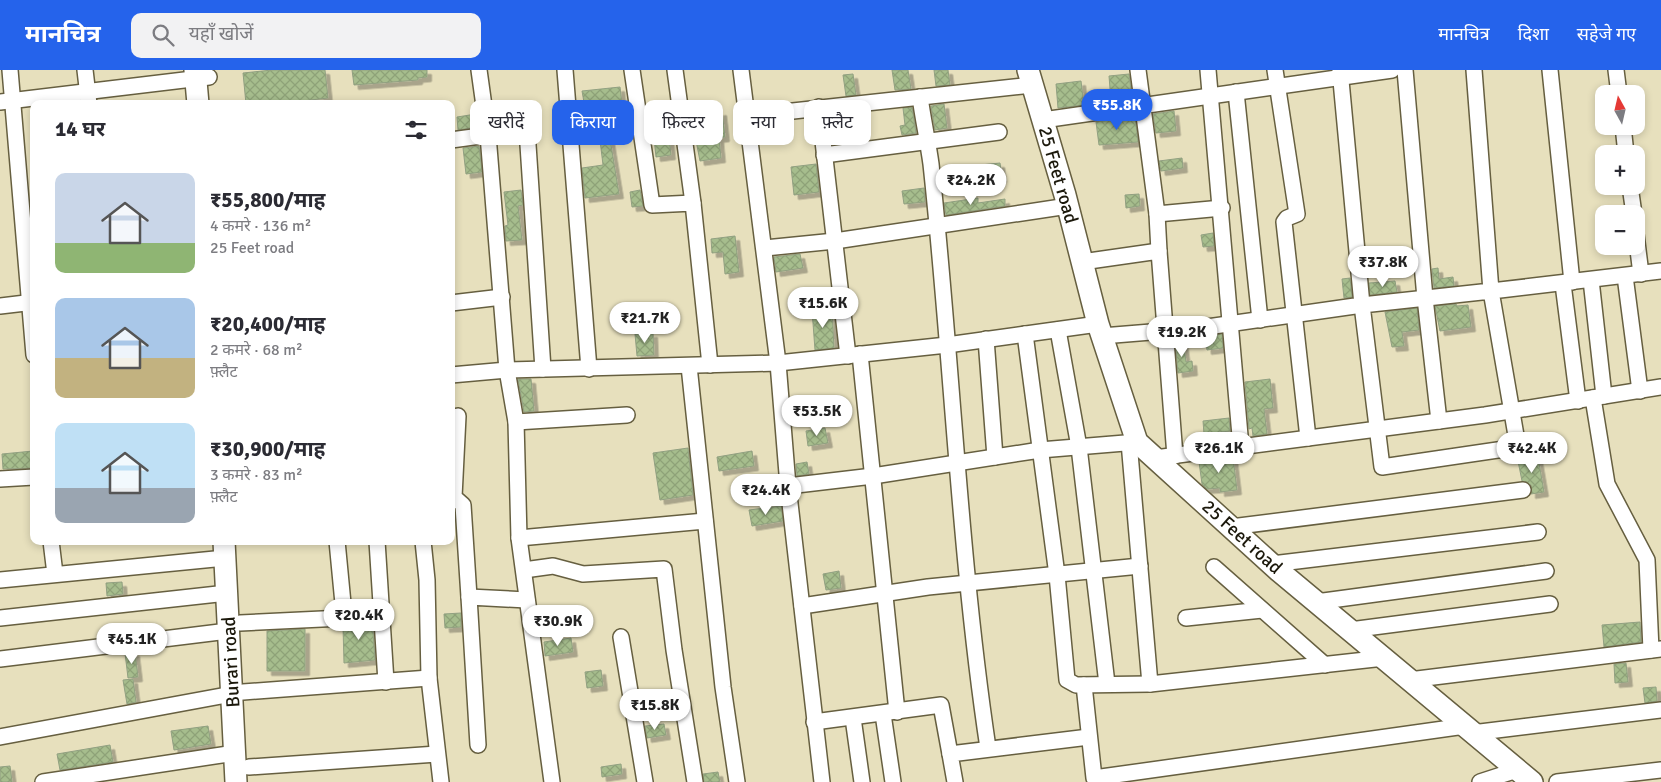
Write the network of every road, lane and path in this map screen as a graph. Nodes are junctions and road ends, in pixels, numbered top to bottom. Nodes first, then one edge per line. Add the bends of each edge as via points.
1 (10, 70) edge
2 (85, 70) edge
3 (479, 70) edge
4 (565, 70) edge
5 (634, 70) edge
6 (675, 70) edge
7 (741, 70) edge
8 (1138, 70) edge
9 (1208, 70) edge
10 (1275, 70) edge
11 (1392, 70) edge
12 (1405, 70) edge
13 (1474, 70) edge
14 (1550, 70) edge
15 (1616, 70) edge
16 (202, 74) edge
17 (1341, 74) edge
18 (1030, 78) edge
19 (1618, 85) edge
20 (1276, 86) junction
21 (1236, 92) junction
22 (1211, 96) junction
23 (920, 97) junction
24 (88, 98) edge
25 (48, 100) edge
26 (199, 100) edge
27 (209, 100) edge
28 (483, 100) edge
29 (746, 100) edge
30 (30, 101) edge
31 (7, 102) edge
32 (871, 102) edge
33 (1143, 106) junction
34 (1043, 120) junction
35 (999, 132) dead end
36 (470, 137) edge
37 (455, 139) edge
38 (926, 142) junction
39 (489, 145) edge
40 (528, 145) edge
41 (752, 145) edge
42 (823, 145) edge
43 (824, 155) junction
44 (693, 203) junction
45 (1068, 206) junction
46 (1222, 208) junction
47 (1156, 214) junction
48 (936, 225) junction
49 (835, 240) junction
50 (765, 248) junction
51 (1159, 251) junction
52 (1639, 255) edge
53 (1082, 262) junction
54 (1661, 271) edge
55 (1641, 274) junction
56 (1625, 276) junction
57 (1591, 280) junction
58 (1568, 283) junction
59 (30, 286) edge
60 (1491, 291) junction
61 (502, 297) junction
62 (1425, 298) junction
63 (30, 302) edge
64 (455, 303) edge
65 (1362, 305) junction
66 (0, 306) edge
67 (1296, 314) junction
68 (1260, 320) junction
69 (1231, 324) junction
70 (1058, 330) junction
71 (1100, 330) junction
72 (1164, 331) junction
73 (1025, 334) junction
74 (986, 339) junction
75 (947, 344) junction
76 (854, 355) junction
77 (778, 363) junction
78 (710, 365) junction
79 (689, 366) junction
80 (589, 368) junction
81 (507, 370) junction
82 (543, 370) junction
83 (455, 375) edge
84 (1661, 388) edge
85 (1640, 391) junction
86 (1592, 398) junction
87 (1512, 411) junction
88 (627, 415) dead end
89 (458, 416) dead end
90 (1439, 421) junction
91 (516, 422) junction
92 (1376, 429) junction
93 (1308, 438) junction
94 (1133, 442) junction
95 (1079, 447) junction
96 (1241, 447) junction
97 (1040, 450) junction
98 (995, 457) junction
99 (1165, 457) junction
100 (957, 462) junction
101 (873, 476) junction
102 (30, 477) edge
103 (455, 478) edge
104 (0, 479) edge
105 (788, 486) junction
106 (1523, 490) dead end
107 (455, 499) edge
108 (705, 521) junction
109 (1231, 527) junction
110 (1538, 532) dead end
111 (519, 538) junction
112 (51, 545) edge
113 (337, 545) edge
114 (377, 545) edge
115 (423, 545) edge
116 (229, 547) edge
117 (1272, 564) junction
118 (1140, 566) junction
119 (1214, 567) dead end
120 (524, 570) junction
121 (1094, 571) junction
122 (1546, 571) dead end
123 (55, 574) junction
124 (1057, 575) junction
125 (0, 580) edge
126 (969, 583) junction
127 (227, 593) junction
128 (883, 593) junction
129 (469, 597) junction
130 (527, 600) junction
131 (1316, 602) junction
132 (1550, 604) dead end
133 (802, 606) junction
134 (1262, 610) junction
135 (0, 618) edge
136 (1186, 618) dead end
137 (234, 627) junction
138 (1350, 630) junction
139 (620, 637) dead end
140 (1656, 649) edge
141 (1384, 658) junction
142 (0, 659) edge
143 (1325, 665) junction
144 (429, 678) junction
145 (1409, 680) junction
146 (386, 682) junction
147 (1108, 684) junction
148 (1150, 684) junction
149 (1084, 685) junction
150 (238, 693) junction
151 (1661, 710) edge
152 (890, 713) junction
153 (853, 718) junction
154 (814, 722) junction
155 (1468, 730) junction
156 (0, 737) edge
157 (1089, 737) junction
158 (478, 745) dead end
159 (988, 748) junction
160 (437, 754) junction
161 (950, 754) junction
162 (1661, 770) edge
163 (242, 771) edge
164 (1524, 776) edge
165 (1094, 780) edge
166 (43, 782) edge
167 (441, 782) edge
168 (552, 782) edge
169 (645, 782) edge
170 (695, 782) edge
171 (737, 782) edge
172 (822, 782) edge
173 (862, 782) edge
174 (894, 782) edge
175 (955, 782) edge
176 (1480, 782) edge
177 (1557, 782) edge

1 - 31 street
2 - 24 street
3 - 28 street
4 - 80 street
5 - 44 street via 652,205
6 - 44 street
7 - 29 street
8 - 33 street
9 - 22 street
10 - 20 street
11 - 17 street
12 - 62 street
13 - 60 street
14 - 58 street
15 - 19 street
16 - 24 street
16 - 26 street
16 - 27 street
17 - 20 street
17 - 65 street
18 - 23 street
18 - 34 street, 25 Feet road
20 - 21 street
20 - 67 street via 1296,214 1284,222
21 - 22 street
21 - 68 street
22 - 33 street
22 - 46 street
23 - 32 street
23 - 38 street
24 - 25 street
30 - 31 street
31 - 59 street
33 - 34 street
33 - 47 street
34 - 45 street, 25 Feet road
35 - 38 street
36 - 37 street
38 - 43 street
38 - 48 street via 931,162
39 - 61 street
40 - 82 street
41 - 50 street
42 - 43 street
43 - 49 street
44 - 78 street
45 - 48 street
45 - 53 street, 25 Feet road
46 - 47 street
46 - 69 street
47 - 51 street
48 - 49 street
48 - 75 street
49 - 50 street
49 - 76 street
50 - 77 street
51 - 53 street
51 - 72 street
52 - 55 street
53 - 71 street, 25 Feet road
54 - 55 street
55 - 56 street
56 - 57 street
56 - 85 street
57 - 58 street
57 - 86 street
58 - 60 street
58 - 86 street
60 - 62 street
60 - 87 street
61 - 64 street
61 - 81 street
62 - 65 street
62 - 90 street
63 - 66 street
65 - 67 street
65 - 92 street
67 - 68 street
67 - 93 street
68 - 69 street
69 - 72 street
69 - 96 street
70 - 71 street
70 - 73 street
70 - 95 street
71 - 72 street
71 - 94 street, 25 Feet road
72 - 99 street
73 - 74 street
73 - 97 street
74 - 75 street
74 - 98 street
75 - 76 street
75 - 100 street
76 - 77 street
76 - 101 street
77 - 78 street
77 - 105 street
78 - 79 street
79 - 80 street
79 - 108 street
80 - 82 street
81 - 82 street
81 - 83 street
81 - 91 street
84 - 85 street
85 - 86 street
86 - 87 street
86 - 140 street via 1607,484 1646,560
87 - 90 street
87 - 92 street via 1518,447 1382,467
88 - 91 street
89 - 103 street
90 - 92 street
91 - 111 street
92 - 93 street
93 - 96 street
94 - 95 street
94 - 99 street, 25 Feet road
94 - 118 street
95 - 97 street
95 - 121 street
96 - 99 street
97 - 98 street
97 - 124 street
98 - 100 street
99 - 109 street, 25 Feet road
100 - 101 street
100 - 126 street
101 - 105 street
101 - 128 street
102 - 104 street
105 - 133 street
106 - 109 street
107 - 129 street via 463,505
108 - 111 street
108 - 171 street
109 - 117 street, 25 Feet road
110 - 117 street
111 - 120 street
112 - 123 street
113 - 137 street via 343,618
114 - 146 street
115 - 144 street
116 - 123 street
116 - 127 street, Burari road
116 - 137 street, Burari road
117 - 131 street, 25 Feet road
118 - 121 street
118 - 148 street
119 - 134 street
120 - 130 street
120 - 170 street via 553,566 583,574 664,569
121 - 124 street
121 - 147 street
122 - 131 street
123 - 125 street
124 - 126 street
124 - 149 street via 1065,675 1070,683
126 - 128 street
126 - 159 street
127 - 135 street
127 - 137 street, Burari road
128 - 133 street
128 - 152 street
129 - 130 street
129 - 158 street
130 - 168 street
131 - 138 street, 25 Feet road
132 - 138 street
133 - 154 street
134 - 136 street
134 - 143 street
137 - 142 street
137 - 150 street, Burari road
138 - 141 street, 25 Feet road
139 - 169 street
140 - 145 street
141 - 143 street
141 - 145 street, 25 Feet road
143 - 148 street
144 - 146 street
144 - 160 street
145 - 155 street, 25 Feet road
146 - 150 street
147 - 148 street
147 - 149 street
149 - 157 street
150 - 156 street
150 - 163 street, Burari road
151 - 155 street
152 - 153 street
152 - 161 street via 941,705
152 - 174 street
153 - 154 street
153 - 173 street
154 - 172 street
155 - 164 street, 25 Feet road
155 - 165 street
157 - 159 street
157 - 165 street
159 - 161 street
160 - 163 street
160 - 167 street
161 - 175 street
162 - 177 street
163 - 166 street
164 - 176 street

